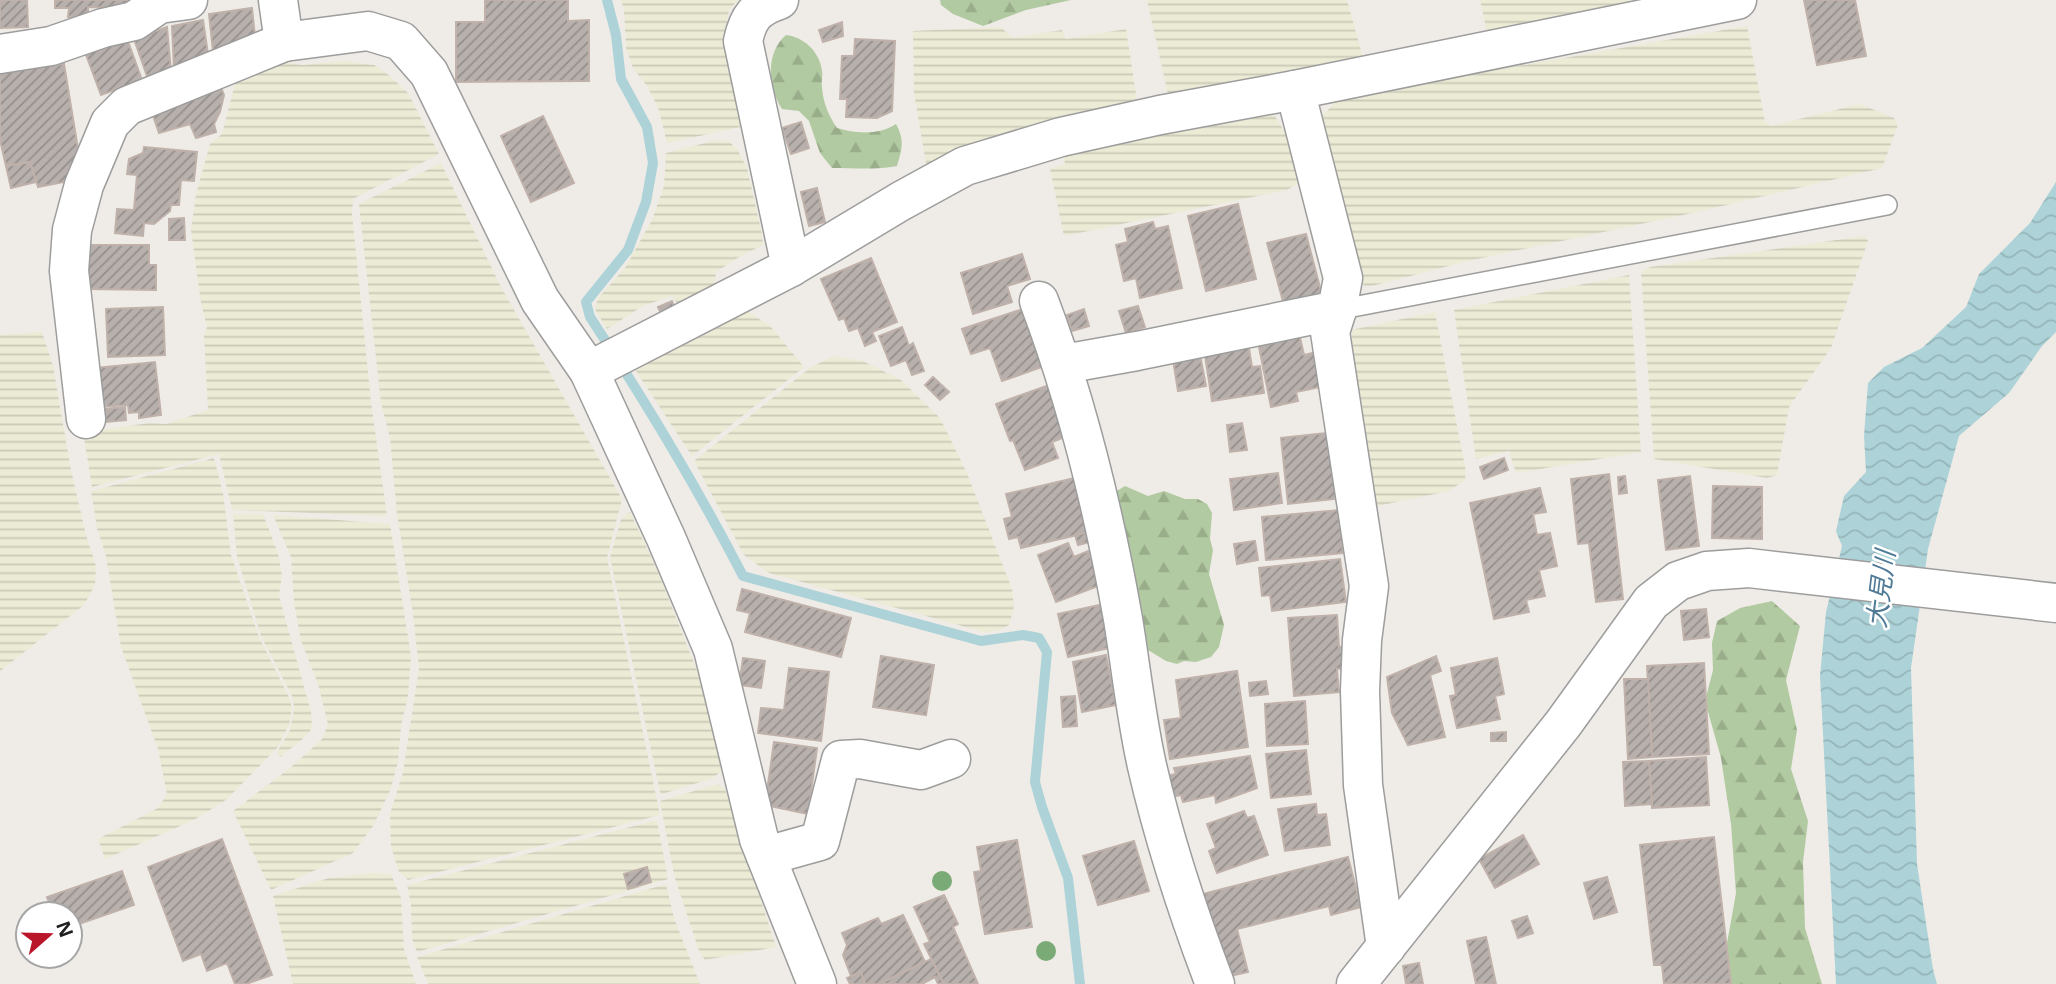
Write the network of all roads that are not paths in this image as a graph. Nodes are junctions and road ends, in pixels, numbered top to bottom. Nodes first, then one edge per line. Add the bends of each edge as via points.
1 (188, 0) edge
2 (278, 0) edge
3 (779, 0) edge
4 (1737, 0) edge
5 (284, 42) junction
6 (0, 54) edge
7 (1295, 90) junction
8 (1887, 205) dead end
9 (791, 267) junction
10 (1039, 301) dead end
11 (1337, 310) junction
12 (1062, 361) junction
13 (589, 372) junction
14 (86, 419) dead end
15 (2056, 603) edge
16 (951, 759) dead end
17 (766, 856) junction
18 (1385, 947) junction
19 (817, 984) edge
20 (1215, 984) edge
21 (1356, 984) edge

1 - 6 street via 159,4 134,21 51,46
2 - 5 street
3 - 9 street via 748,20 743,41
4 - 7 street
5 - 13 street via 368,31 401,41 429,73 540,300
5 - 14 street via 127,107 110,123 84,185 72,230 69,271
7 - 9 street via 1061,136 965,166
7 - 11 street via 1343,278
8 - 11 lane
9 - 13 street
10 - 12 street
11 - 12 street via 1137,351
11 - 18 street via 1330,332 1369,586 1362,640 1363,785
12 - 20 street via 1117,594 1147,768
13 - 17 street via 713,649
15 - 18 street via 1749,568 1707,571 1678,581 1651,603 1563,724
16 - 17 street via 921,770 841,760 820,841
17 - 19 street
18 - 21 street

